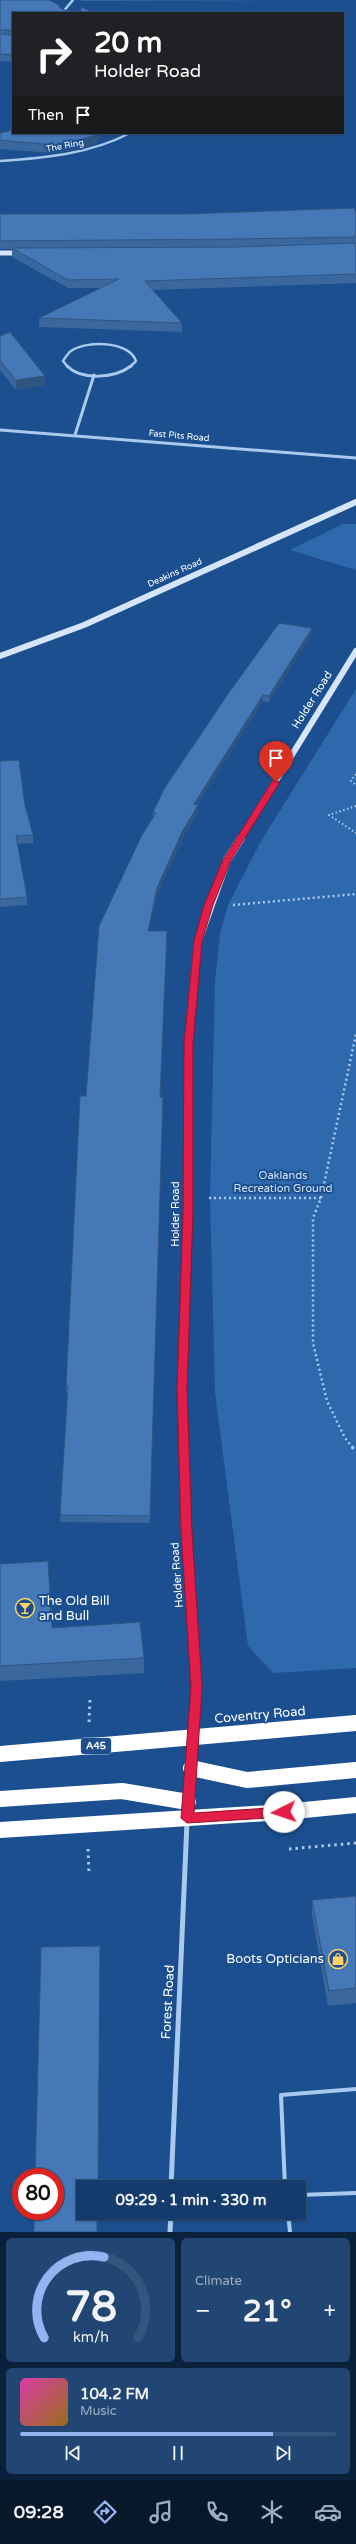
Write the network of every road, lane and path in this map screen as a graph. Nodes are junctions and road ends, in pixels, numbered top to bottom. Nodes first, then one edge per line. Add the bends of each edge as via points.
1 (73, 0) edge
2 (63, 12) edge
3 (127, 134) edge
4 (0, 161) edge
5 (0, 253) edge
6 (24, 253) edge
7 (94, 375) junction
8 (0, 430) edge
9 (75, 435) junction
10 (356, 458) edge
11 (356, 502) edge
12 (342, 508) junction
13 (356, 510) edge
14 (356, 651) edge
15 (0, 656) edge
16 (356, 774) edge
17 (356, 785) edge
18 (356, 806) edge
19 (356, 833) edge
20 (356, 894) edge
21 (209, 905) junction
22 (356, 1034) edge
23 (321, 1198) junction
24 (187, 1200) junction
25 (356, 1452) edge
26 (356, 1723) edge
27 (193, 1738) junction
28 (0, 1754) edge
29 (191, 1768) junction
30 (356, 1770) edge
31 (0, 1799) edge
32 (188, 1802) junction
33 (356, 1805) edge
34 (187, 1818) junction
35 (0, 1830) edge
36 (356, 1843) edge
37 (289, 1849) dead end
38 (356, 2089) edge
39 (171, 2180) edge
40 (285, 2180) edge
41 (356, 2193) edge
42 (306, 2195) edge
43 (171, 2220) edge
44 (289, 2220) edge
45 (170, 2232) edge
46 (290, 2232) edge

1 - 2 street
3 - 4 street, The Ring via 88,149 43,158
5 - 6 street
7 - 7 street via 77,372 66,366 63,361 65,356 80,347 103,345 124,348 135,356 136,361 126,370
7 - 9 street
8 - 9 street, Fast Pits Road
9 - 10 street, Fast Pits Road
11 - 12 street, Deakins Road
12 - 13 street
12 - 15 street, Deakins Road via 84,625
14 - 21 street, Holder Road via 227,860
16 - 17 path via 351,781
18 - 19 path via 329,816
20 - 21 path
21 - 24 street, Holder Road via 198,941 188,1044
22 - 23 path
23 - 24 path
23 - 25 path via 313,1218 313,1343 327,1401 345,1438
24 - 27 street, Holder Road via 182,1390 186,1531 197,1687
26 - 27 highway, Coventry Road / A45
27 - 28 highway, Coventry Road / A45
27 - 29 street, Holder Road
29 - 30 highway via 247,1780
29 - 32 street, Holder Road
31 - 32 highway via 122,1791
32 - 34 street, Holder Road
33 - 34 highway
34 - 35 highway
34 - 39 street, Forest Road
36 - 37 path
38 - 40 lane via 281,2095
41 - 42 lane
43 - 45 street
44 - 46 lane

